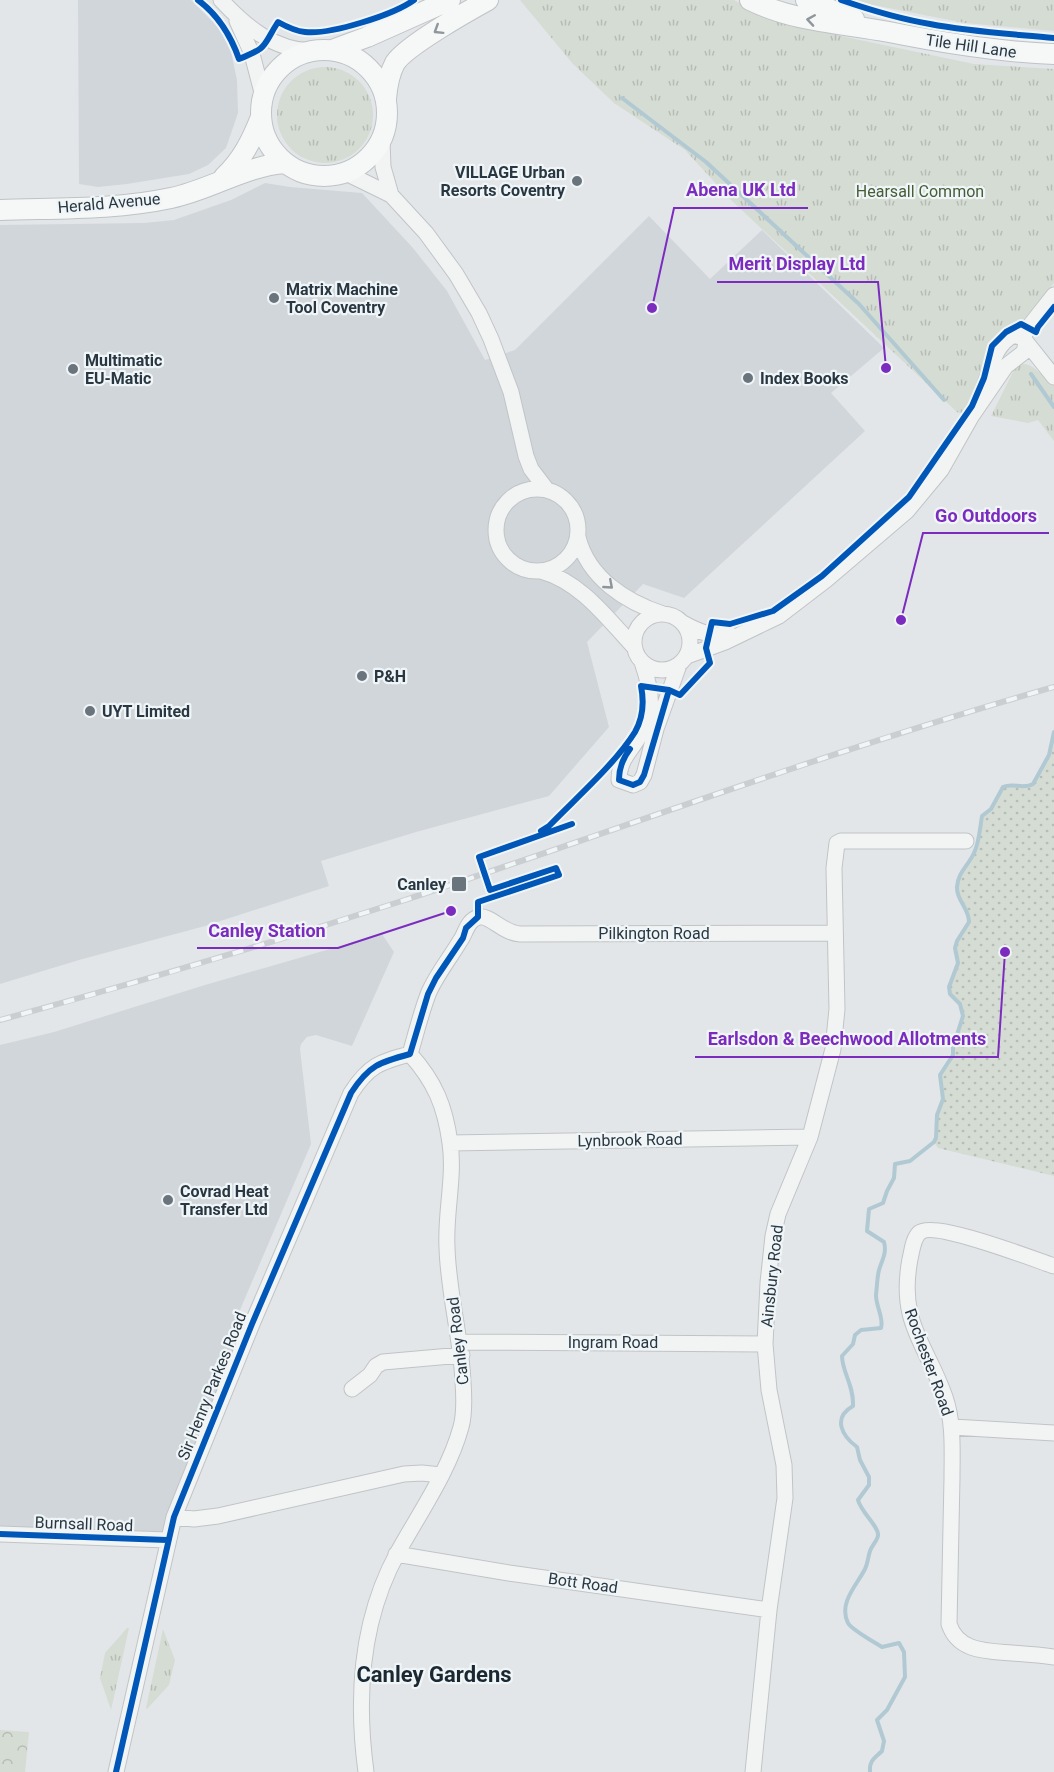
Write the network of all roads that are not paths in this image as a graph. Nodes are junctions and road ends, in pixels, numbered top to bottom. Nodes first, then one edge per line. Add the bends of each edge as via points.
1 (450, 0) edge
2 (488, 0) edge
3 (750, 0) edge
4 (806, 0) edge
5 (225, 3) edge
6 (890, 32) junction
7 (322, 50) junction
8 (1054, 54) edge
9 (386, 100) junction
10 (263, 108) junction
11 (382, 140) junction
12 (285, 164) junction
13 (346, 172) junction
14 (216, 184) junction
15 (391, 195) junction
16 (0, 210) edge
17 (1054, 295) edge
18 (1022, 348) junction
19 (1052, 374) edge
20 (971, 417) junction
21 (522, 438) junction
22 (547, 490) junction
23 (517, 493) junction
24 (578, 537) junction
25 (541, 571) junction
26 (667, 615) junction
27 (683, 623) junction
28 (744, 633) junction
29 (634, 647) junction
30 (683, 661) junction
31 (642, 662) junction
32 (966, 841) dead end
33 (835, 933) junction
34 (410, 1054) junction
35 (810, 1137) junction
36 (450, 1143) junction
37 (1054, 1266) edge
38 (765, 1344) junction
39 (461, 1348) junction
40 (352, 1389) dead end
41 (952, 1427) junction
42 (1054, 1433) edge
43 (441, 1475) junction
44 (174, 1517) junction
45 (0, 1534) edge
46 (167, 1540) junction
47 (396, 1554) junction
48 (769, 1610) junction
49 (1054, 1657) edge
50 (116, 1772) edge
51 (366, 1772) edge
52 (753, 1772) edge

1 - 7 main road via 367,37
2 -> 9 main road via 407,50 390,75
6 -> 3 main road, Tile Hill Lane via 800,18
4 - 6 main road, Tile Hill Lane
5 - 7 street via 246,26 279,45
5 - 10 street via 251,50
6 - 8 main road, Tile Hill Lane via 961,46
7 - 9 main road via 346,54 366,67 380,84
7 - 10 main road via 300,55 278,72 270,83
9 - 11 main road
10 - 12 main road via 266,137
10 - 14 main road, Herald Avenue via 251,141 236,165
11 - 13 main road via 360,166
11 - 15 street via 383,167
12 - 13 main road via 319,175
12 - 14 main road, Herald Avenue via 252,169
13 - 15 street
14 - 16 main road, Herald Avenue via 144,203
15 - 21 street via 441,252 479,313 503,369
17 - 18 street via 1028,328
18 - 19 street
18 - 20 street
18 - 20 street via 1014,335 996,353
20 - 28 street via 941,470 907,511 792,606
21 - 22 street via 531,469
21 - 23 street via 523,470
22 - 23 street
22 - 24 street via 562,497 572,508
23 - 25 street via 498,516 496,539 503,554 515,565
24 - 25 street via 572,552 562,562
24 -> 26 street via 586,560 605,582 633,602
25 - 29 street via 562,578 585,595
26 - 27 street
26 - 29 street via 653,616 642,623
27 - 28 street via 716,636
27 - 30 street via 690,636
28 - 30 street
29 - 31 street
30 - 31 street via 663,670
30 - 31 street via 656,729 644,775 633,785 620,780 619,772 649,710 651,687
32 - 33 street, Ainsbury Road via 837,843
33 - 34 street, Pilkington Road via 511,934 487,917 478,917 466,928 428,994
33 - 35 street, Ainsbury Road via 837,1009 833,1049
34 - 36 street, Canley Road via 435,1086
34 - 44 street, Sir Henry Parkes Road via 378,1064 351,1093
35 - 36 street, Lynbrook Road
35 - 38 street, Ainsbury Road via 772,1236
36 - 39 street, Canley Road via 446,1245
37 - 41 street, Rochester Road via 962,1235 927,1229 919,1233 910,1262 907,1304 912,1325 946,1398
38 - 39 street, Ingram Road
38 - 48 street, Ainsbury Road via 785,1483
39 - 40 street, Ingram Road via 383,1362
39 - 43 street, Canley Road via 462,1425
41 - 42 street
41 - 49 street, Rochester Road via 952,1634 977,1650
43 - 44 street via 404,1474 218,1516
43 - 47 street, Canley Road
44 - 46 street, Sir Henry Parkes Road
45 - 46 street, Burnsall Road
46 - 50 street, Sir Henry Parkes Road
47 - 48 street, Bott Road
47 - 51 street, Canley Road via 371,1626 361,1682
48 - 52 street, Ainsbury Road

